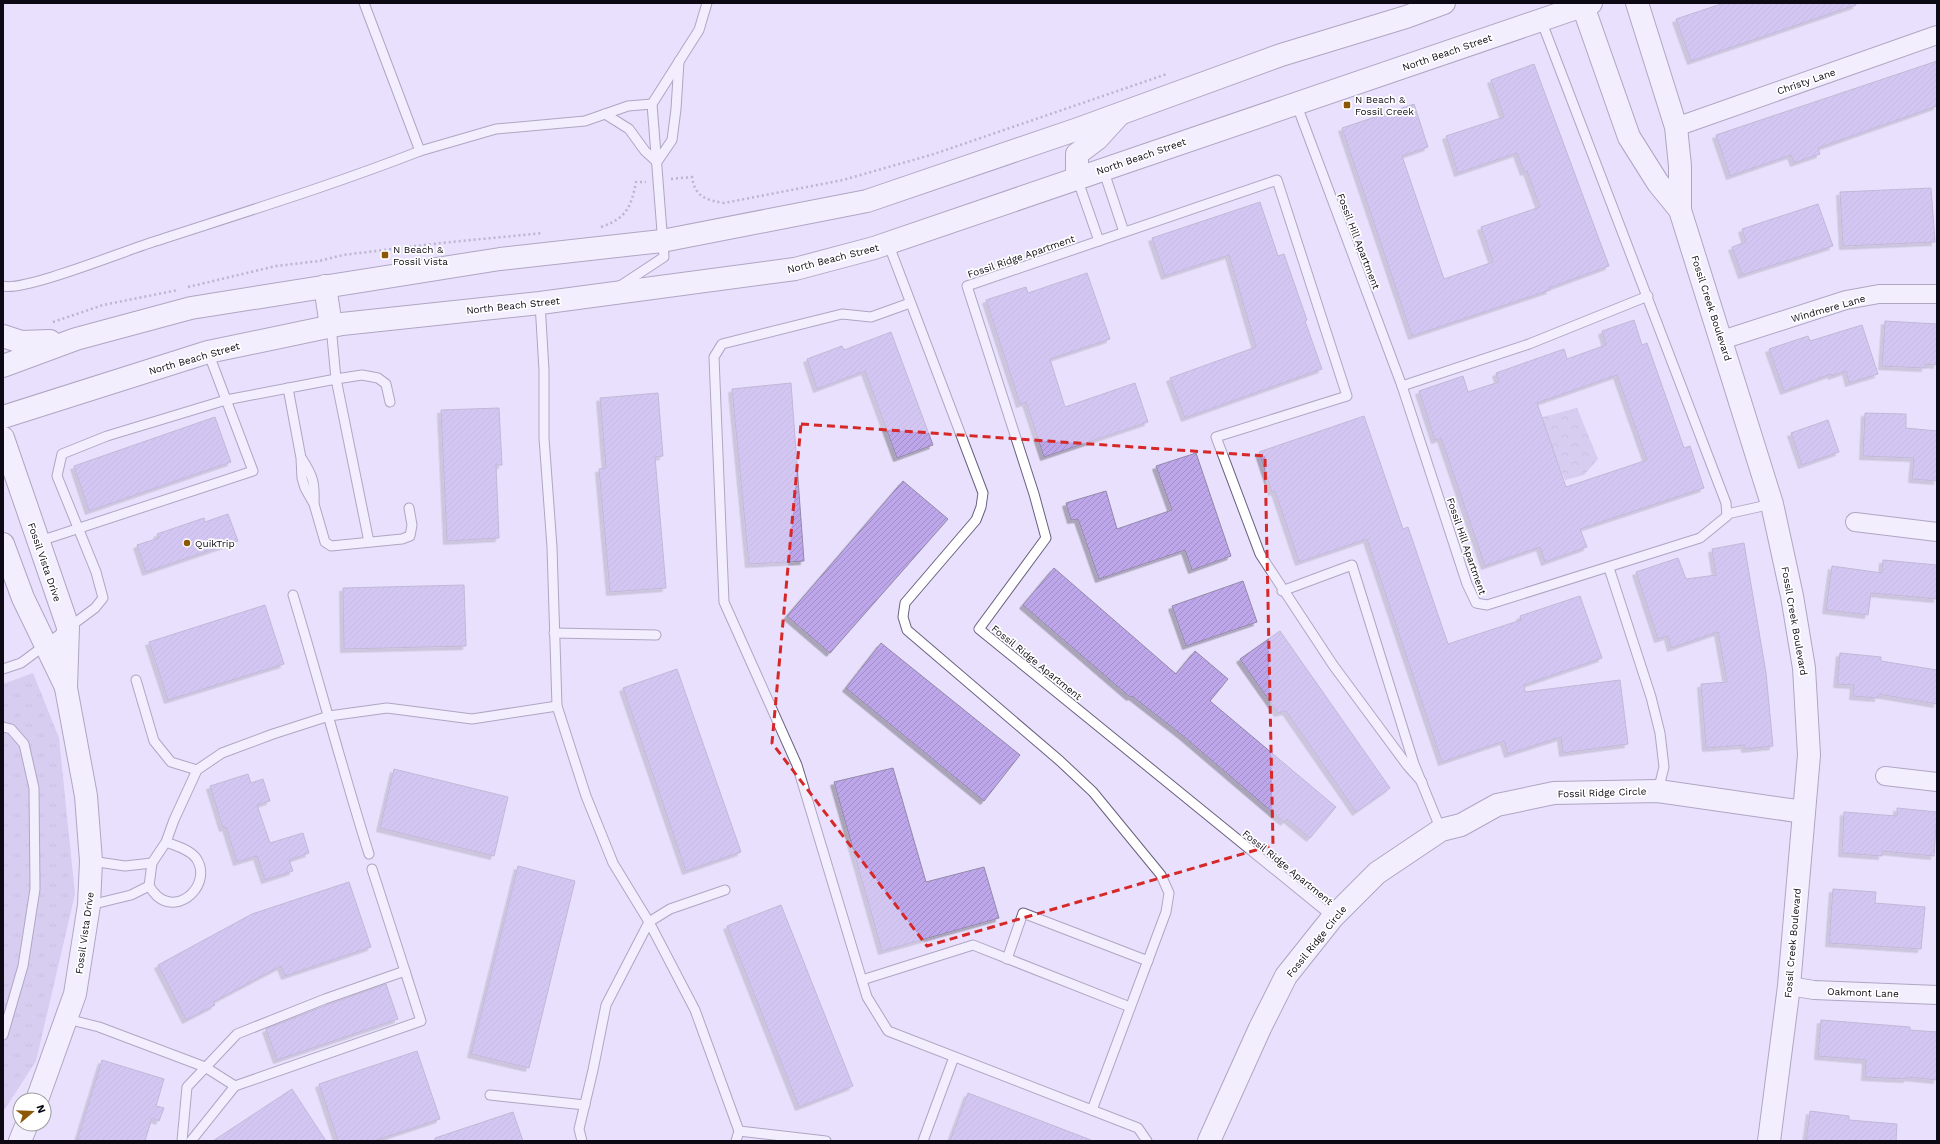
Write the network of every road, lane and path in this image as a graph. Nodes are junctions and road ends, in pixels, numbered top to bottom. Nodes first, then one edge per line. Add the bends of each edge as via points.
1 (364, 3) edge
2 (707, 3) edge
3 (1444, 3) edge
4 (1637, 3) edge
5 (1585, 4) edge
6 (1541, 20) junction
7 (1937, 35) edge
8 (679, 60) junction
9 (1168, 74) dead end
10 (1296, 103) junction
11 (652, 104) junction
12 (605, 114) junction
13 (1120, 114) junction
14 (1676, 127) junction
15 (420, 151) junction
16 (657, 162) junction
17 (1103, 169) junction
18 (692, 177) dead end
19 (1077, 178) junction
20 (636, 182) dead end
21 (1680, 210) junction
22 (599, 228) dead end
23 (1124, 232) junction
24 (544, 233) dead end
25 (1099, 241) junction
26 (662, 242) junction
27 (888, 244) junction
28 (3, 286) edge
29 (325, 286) junction
30 (610, 294) junction
31 (1937, 294) edge
32 (1648, 296) junction
33 (540, 303) junction
34 (910, 303) junction
35 (51, 322) dead end
36 (330, 326) junction
37 (3, 336) edge
38 (76, 339) junction
39 (1722, 340) junction
40 (208, 352) junction
41 (3, 366) edge
42 (336, 379) junction
43 (1402, 386) junction
44 (288, 388) junction
45 (226, 400) junction
46 (390, 402) dead end
47 (3, 417) edge
48 (3, 438) edge
49 (1772, 504) junction
50 (409, 508) dead end
51 (1727, 514) junction
52 (1855, 522) dead end
53 (78, 528) junction
54 (1937, 532) edge
55 (38, 542) junction
56 (369, 542) junction
57 (3, 544) edge
58 (1609, 568) junction
59 (1282, 591) junction
60 (293, 595) dead end
61 (68, 627) junction
62 (554, 634) junction
63 (656, 635) dead end
64 (45, 646) junction
65 (3, 669) edge
66 (136, 680) dead end
67 (66, 688) junction
68 (557, 706) junction
69 (329, 716) junction
70 (3, 727) edge
71 (197, 770) junction
72 (1885, 776) dead end
73 (1422, 782) junction
74 (1937, 782) edge
75 (1658, 791) junction
76 (1804, 812) junction
77 (1441, 830) junction
78 (166, 842) junction
79 (370, 854) dead end
80 (90, 861) junction
81 (152, 863) junction
82 (372, 869) dead end
83 (149, 886) junction
84 (725, 890) dead end
85 (89, 905) junction
86 (1333, 917) junction
87 (649, 922) junction
88 (1007, 959) junction
89 (1148, 961) junction
90 (405, 971) junction
91 (862, 980) junction
92 (1789, 986) junction
93 (1937, 995) edge
94 (1130, 1007) junction
95 (66, 1019) junction
96 (3, 1035) edge
97 (954, 1057) junction
98 (206, 1068) junction
99 (235, 1086) junction
100 (40, 1092) edge
101 (490, 1095) dead end
102 (585, 1105) junction
103 (1092, 1110) junction
104 (739, 1131) junction
105 (182, 1141) edge
106 (191, 1141) edge
107 (582, 1141) edge
108 (736, 1141) edge
109 (826, 1141) edge
110 (924, 1141) edge
111 (1147, 1141) edge
112 (1209, 1141) edge
113 (1769, 1141) edge

1 - 15 lane
2 - 8 lane via 699,30
3 - 13 main road via 1281,55
4 - 14 main road, Fossil Creek Boulevard
5 - 6 main road, North Beach Street
5 - 21 main road, Fossil Creek Boulevard via 1629,137
6 - 10 main road, North Beach Street
6 - 32 lane
7 - 14 street, Christy Lane
8 - 11 lane
8 - 16 lane via 672,140
9 - 18 path via 934,154 843,180 724,203 701,196 693,187
10 - 17 main road, North Beach Street
10 - 43 lane, Fossil Hill Apartment
11 - 12 lane via 628,106
11 - 16 lane
12 - 15 lane via 585,121 496,129
12 - 16 lane via 629,129 645,151
13 - 19 main road via 1097,139 1077,154
13 - 26 main road via 867,201
14 - 21 main road, Fossil Creek Boulevard via 1680,166
15 - 28 lane via 286,200 27,285
16 - 26 lane
17 - 19 main road, North Beach Street
17 - 23 lane
19 - 25 lane
19 - 27 main road, North Beach Street
20 - 22 path via 632,200 625,214
21 - 39 main road, Fossil Creek Boulevard
23 - 25 lane, Fossil Ridge Apartment
23 - 59 lane, Fossil Ridge Apartment via 1277,180 1347,396 1216,437 1260,554
24 - 35 path via 441,242 276,266 103,305
25 - 86 lane, Fossil Ridge Apartment via 967,286 1046,538 979,629
26 - 29 main road via 500,259
26 - 30 lane via 664,257
27 - 30 main road, North Beach Street via 794,269
27 - 34 lane
29 - 36 main road
29 - 38 main road via 191,308
30 - 33 main road, North Beach Street
31 - 39 street, Windmere Lane via 1880,294 1846,300
32 - 43 lane via 1529,344
32 - 51 lane via 1717,477
33 - 36 main road, North Beach Street
33 - 62 lane
34 - 89 lane via 983,493 976,520 905,603 903,617 907,630 1077,776 1161,875 1169,893 1166,912
34 - 91 lane via 871,317 842,314 722,344 714,357 724,602 797,765
36 - 40 main road, North Beach Street
36 - 42 lane
37 - 38 main road via 21,342
38 - 41 main road
39 - 49 main road, Fossil Creek Boulevard
40 - 45 lane
40 - 47 main road, North Beach Street
42 - 44 lane
42 - 46 lane via 362,375 378,378 386,384
42 - 56 lane
43 - 58 lane, Fossil Hill Apartment via 1467,584 1476,603 1487,605
44 - 45 lane
44 - 56 lane via 302,458 315,485 314,504 325,542 331,546
45 - 53 lane via 107,436 62,454 57,476
45 - 53 lane via 253,471
48 - 55 main road, Fossil Vista Drive
49 - 51 lane
49 - 76 main road, Fossil Creek Boulevard via 1792,596 1804,668 1809,755
50 - 56 lane via 412,525 410,536
51 - 58 lane, Fossil Hill Apartment via 1700,538
52 - 54 street
53 - 55 lane
53 - 61 lane via 96,572 103,598 95,608
55 - 61 main road, Fossil Vista Drive
57 - 64 main road, Fossil Vista Drive via 23,598
58 - 75 lane via 1651,697 1660,733 1664,767
59 - 73 lane, Fossil Ridge Apartment via 1333,665
59 - 73 lane, Fossil Ridge Apartment via 1352,565 1414,764
60 - 69 lane
61 - 64 lane
61 - 67 main road, Fossil Vista Drive
62 - 63 lane
62 - 68 lane
64 - 65 lane via 21,663
64 - 67 main road, Fossil Vista Drive
66 - 71 lane via 154,741 171,762
67 - 80 main road, Fossil Vista Drive via 86,796
68 - 69 lane via 472,719 387,708
68 - 87 lane via 586,796 613,863
69 - 71 lane via 222,753
69 - 79 lane via 341,764
70 - 96 lane via 11,729 24,744 34,788 36,889 24,966
71 - 78 lane
72 - 74 street
73 - 77 lane, Fossil Ridge Apartment
75 - 76 main road, Fossil Ridge Circle
75 - 77 main road, Fossil Ridge Circle via 1554,793 1497,805 1461,825
76 - 92 main road, Fossil Creek Boulevard
77 - 86 main road, Fossil Ridge Circle via 1377,873
78 - 81 lane
78 - 83 lane via 186,850 196,858 201,870 200,883 193,894 182,901 169,902 157,896
80 - 81 lane via 125,866
80 - 85 main road, Fossil Vista Drive
81 - 83 lane
82 - 90 lane
83 - 85 lane via 132,895
84 - 87 lane via 670,909
85 - 95 main road, Fossil Vista Drive via 75,994
86 - 112 main road, Fossil Ridge Circle via 1286,976
87 - 102 lane via 606,1005
87 - 104 lane via 695,1010
88 - 89 lane via 1023,913
88 - 91 lane via 973,945
88 - 94 lane
89 - 94 lane
90 - 98 lane via 325,998 237,1034
90 - 99 lane via 422,1021
91 - 97 lane via 867,997 888,1031
92 - 93 street, Oakmont Lane via 1814,990
92 - 113 main road, Fossil Creek Boulevard
94 - 103 lane
95 - 98 lane via 99,1027
95 - 100 main road, Fossil Vista Drive
97 - 103 lane
97 - 110 lane
98 - 99 lane
98 - 105 lane via 187,1087
99 - 106 lane
101 - 102 lane
102 - 107 lane via 579,1129
103 - 111 lane via 1138,1128
104 - 108 lane
104 - 109 lane

